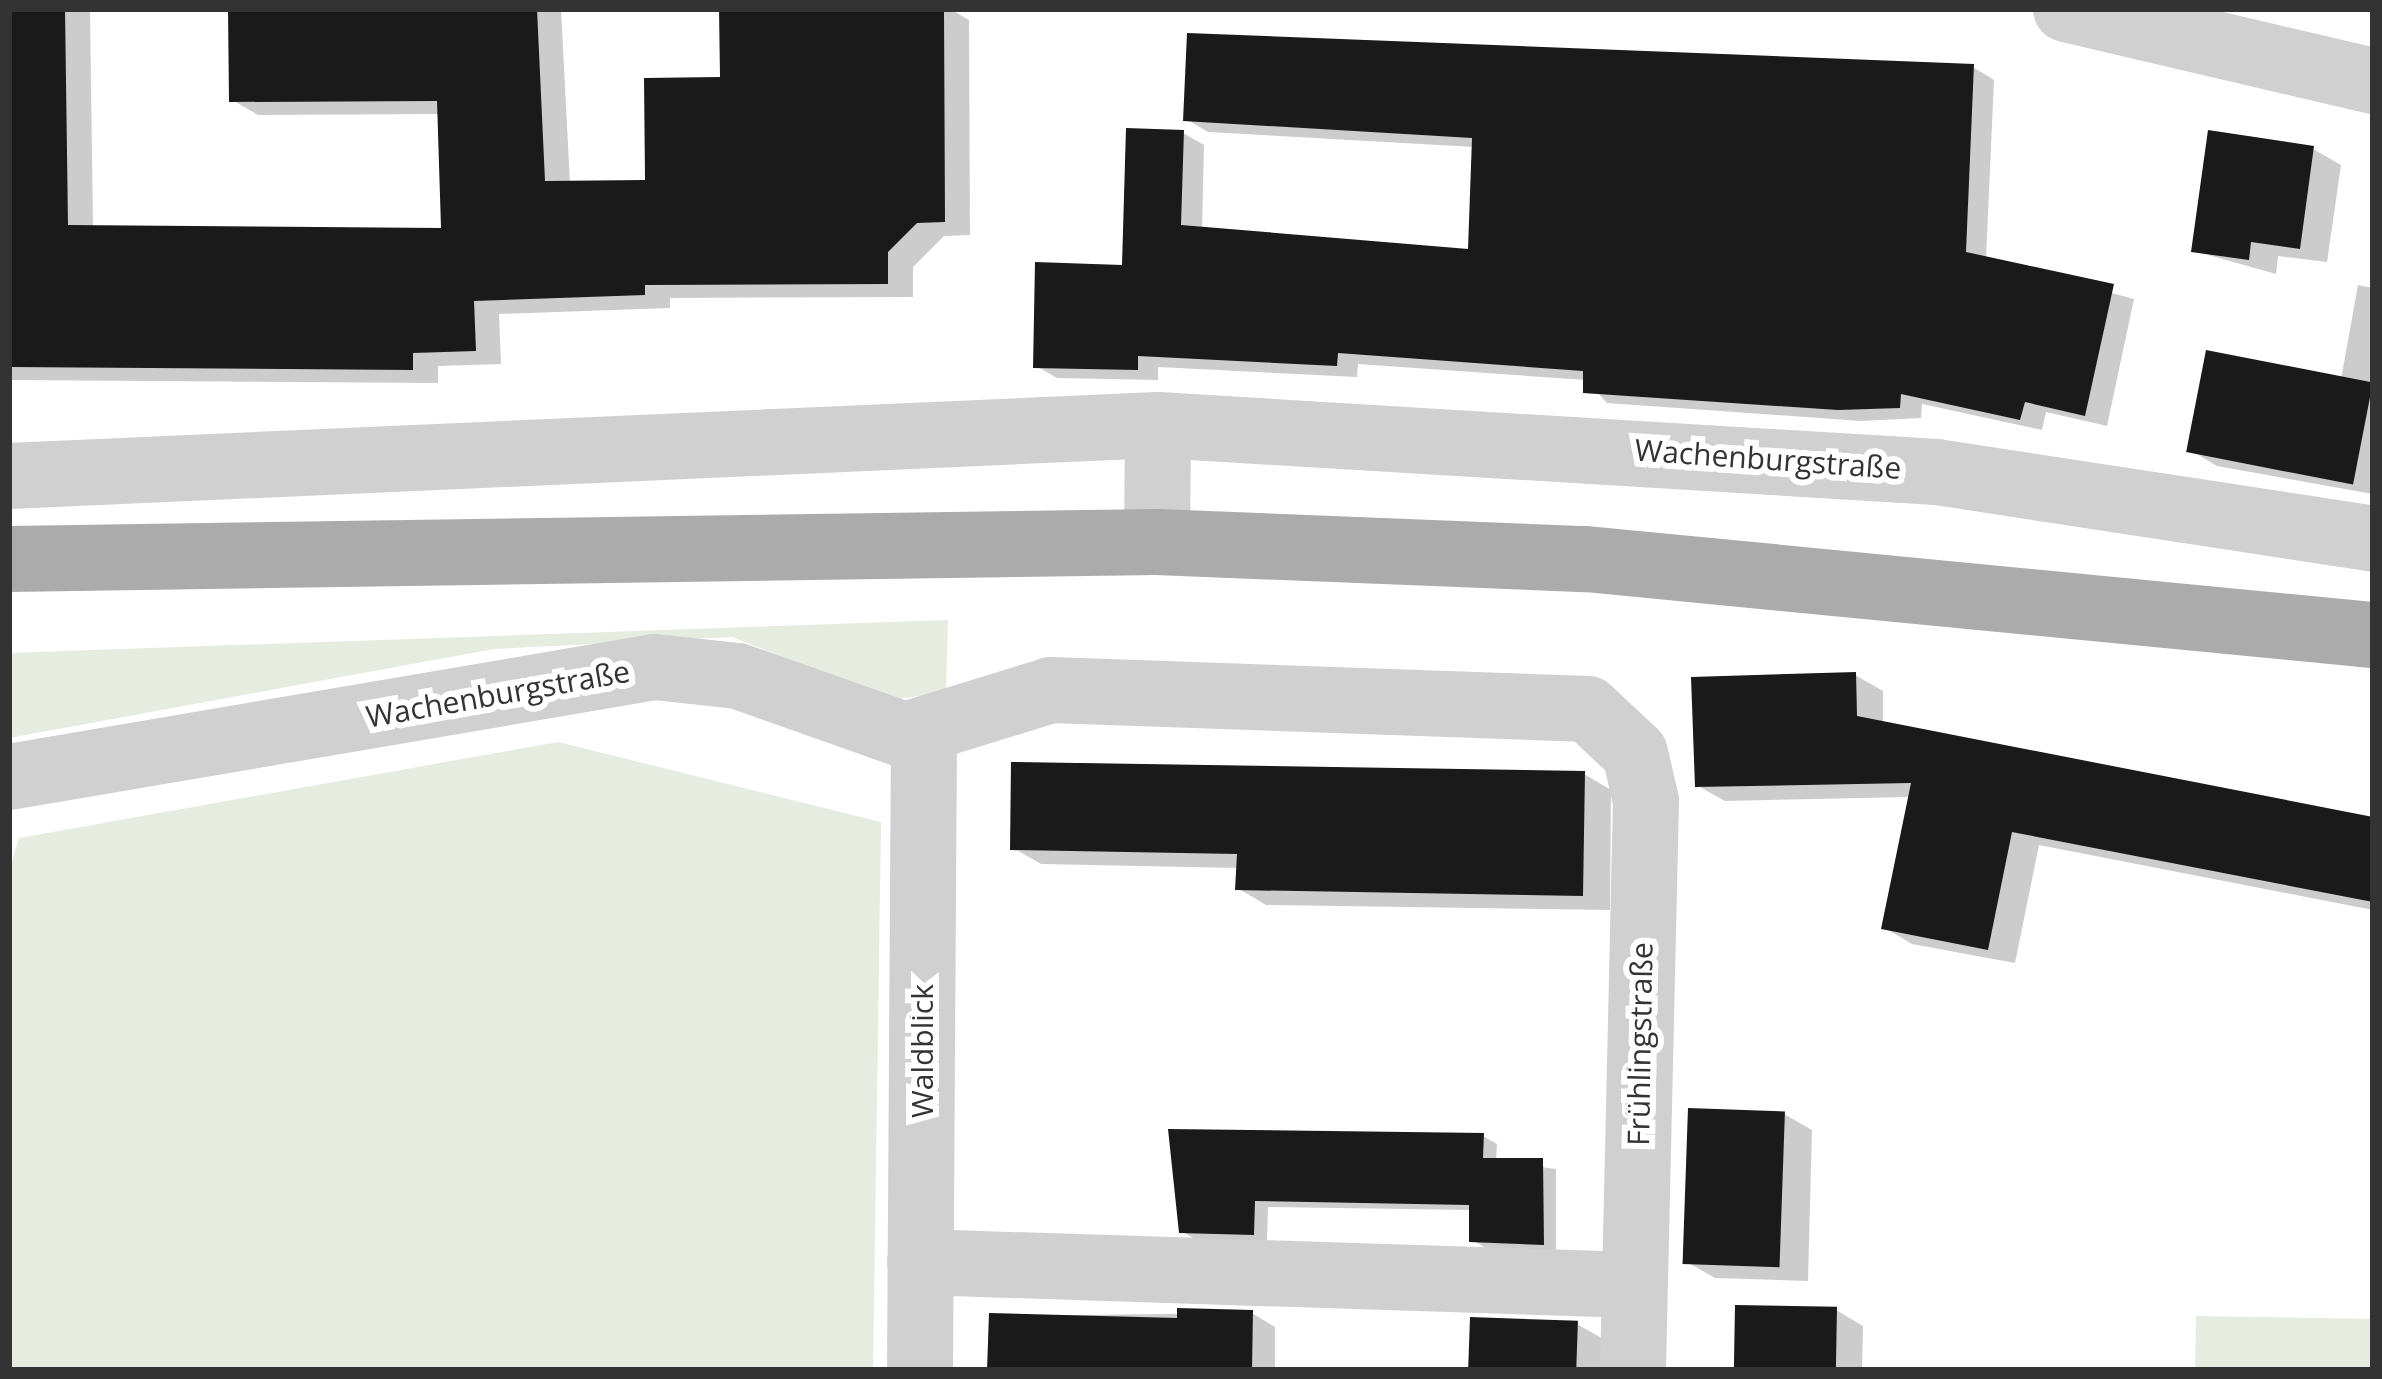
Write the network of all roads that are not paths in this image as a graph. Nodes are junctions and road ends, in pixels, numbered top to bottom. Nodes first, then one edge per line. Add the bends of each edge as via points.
1 (2066, 9) edge
2 (2373, 81) edge
3 (1159, 425) junction
4 (9, 476) edge
5 (2373, 538) edge
6 (1157, 542) junction
7 (9, 559) edge
8 (2373, 635) edge
9 (1614, 726) joint
10 (923, 732) junction
11 (9, 777) edge
12 (920, 1262) junction
13 (1634, 1285) junction
14 (920, 1370) edge
15 (1633, 1370) edge

1 - 2 street
3 - 4 street, Wachenburgstraße
3 - 5 street, Wachenburgstraße via 1937,472
3 - 6 street
6 - 7 main road
6 - 8 main road via 1586,559
9 - 10 street, Wachenburgstraße via 1559,701 1051,690
9 - 13 street, Frühlingstraße via 1635,753 1646,801
10 - 11 street, Wachenburgstraße via 886,733 738,676 655,668
10 - 12 street, Waldblick
12 - 13 street
12 - 14 street, Waldblick
13 - 15 street, Frühlingstraße

